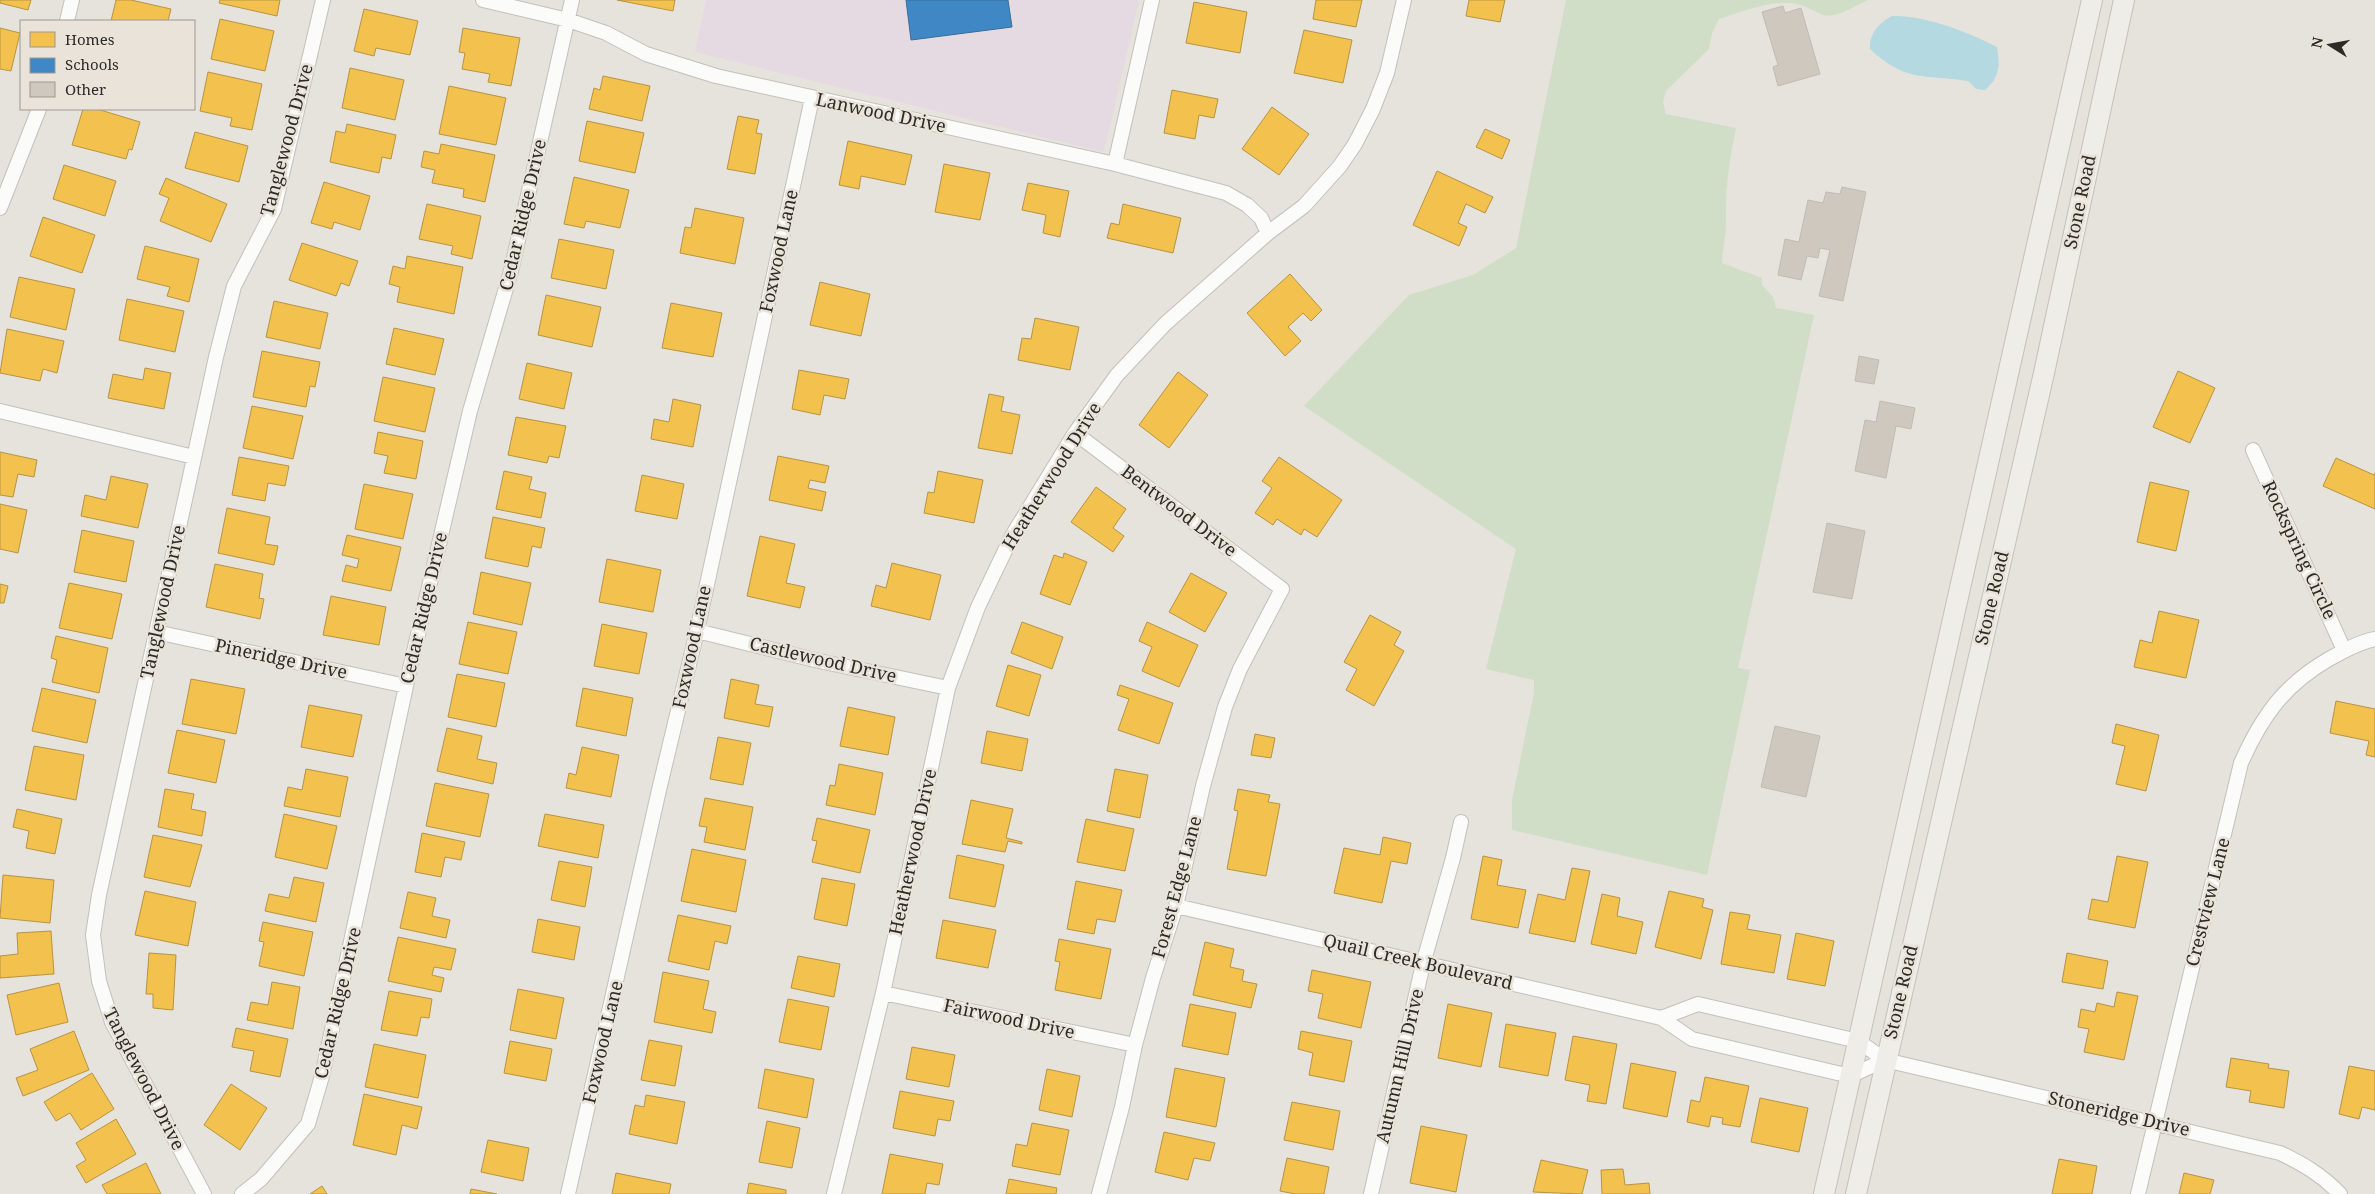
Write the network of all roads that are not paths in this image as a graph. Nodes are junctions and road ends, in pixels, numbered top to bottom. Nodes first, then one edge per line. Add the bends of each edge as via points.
1 (72, 0) edge
2 (323, 0) edge
3 (483, 0) edge
4 (572, 0) edge
5 (1152, 0) edge
6 (1404, 0) edge
7 (2092, 0) edge
8 (2124, 0) edge
9 (67, 20) edge
10 (568, 20) junction
11 (2080, 53) junction
12 (2111, 60) junction
13 (812, 98) junction
14 (39, 110) edge
15 (1115, 164) junction
16 (0, 208) edge
17 (1268, 233) junction
18 (0, 411) edge
19 (1075, 434) junction
20 (2253, 450) dead end
21 (194, 457) junction
22 (1282, 589) joint
23 (697, 631) junction
24 (156, 632) junction
25 (2375, 639) edge
26 (2344, 650) junction
27 (406, 686) junction
28 (948, 688) junction
29 (1931, 716) junction
30 (1964, 723) junction
31 (1460, 822) dead end
32 (1176, 906) junction
33 (1424, 964) junction
34 (883, 993) junction
35 (1661, 1018) junction
36 (1858, 1041) junction
37 (1135, 1045) junction
38 (1885, 1060) junction
39 (1850, 1076) junction
40 (2154, 1123) junction
41 (204, 1194) edge
42 (242, 1194) edge
43 (568, 1194) edge
44 (834, 1194) edge
45 (1099, 1194) edge
46 (1371, 1194) edge
47 (1824, 1194) edge
48 (1856, 1194) edge
49 (2138, 1194) edge
50 (2340, 1194) edge

1 - 9 street
2 - 21 street, Tanglewood Drive via 274,209 234,286
3 - 10 street, Lanwood Drive
4 - 10 street, Cedar Ridge Drive
5 - 15 street
6 - 17 street, Heatherwood Drive via 1387,73 1355,144 1304,206
7 - 11 main road, Stone Road
8 - 12 main road, Stone Road
10 - 13 street, Lanwood Drive via 606,33 664,60 716,76
10 - 27 street, Cedar Ridge Drive via 511,272 470,411
11 - 12 main road
11 - 29 main road, Stone Road
12 - 30 main road, Stone Road
13 - 15 street, Lanwood Drive
13 - 23 street, Foxwood Lane
14 - 16 street
15 - 17 street, Lanwood Drive via 1226,193 1261,218
17 - 19 street, Heatherwood Drive via 1165,324 1117,375
18 - 21 street
19 - 22 street, Bentwood Drive
19 - 28 street, Heatherwood Drive via 1012,536 978,607
20 - 26 street, Rockspring Circle
21 - 24 street, Tanglewood Drive
22 - 32 street, Forest Edge Lane via 1240,669 1225,707
23 - 28 street, Castlewood Drive
23 - 43 street, Foxwood Lane
24 - 27 street, Pineridge Drive
24 - 41 street, Tanglewood Drive via 98,895 93,935 99,981 112,1022
25 - 26 street, Crestview Lane
26 - 40 street, Crestview Lane via 2290,687 2259,726 2241,763
27 - 42 street, Cedar Ridge Drive via 333,1029 308,1124 261,1179
28 - 34 street, Heatherwood Drive
29 - 30 main road
29 - 36 main road, Stone Road
30 - 38 main road, Stone Road
31 - 33 street, Autumn Hill Drive
32 - 33 street, Quail Creek Boulevard
32 - 37 street, Forest Edge Lane
33 - 35 street, Quail Creek Boulevard
33 - 46 street, Autumn Hill Drive
34 - 37 street, Fairwood Drive
34 - 44 street, Heatherwood Drive
35 - 36 street via 1698,1004
35 - 39 street, Quail Creek Boulevard via 1692,1039
36 - 38 street
36 - 39 main road, Stone Road
37 - 45 street, Forest Edge Lane
38 - 39 street
38 - 40 street, Stoneridge Drive
38 - 48 main road, Stone Road
39 - 47 main road, Stone Road
40 - 49 street, Crestview Lane
40 - 50 street, Stoneridge Drive via 2280,1153 2306,1165

